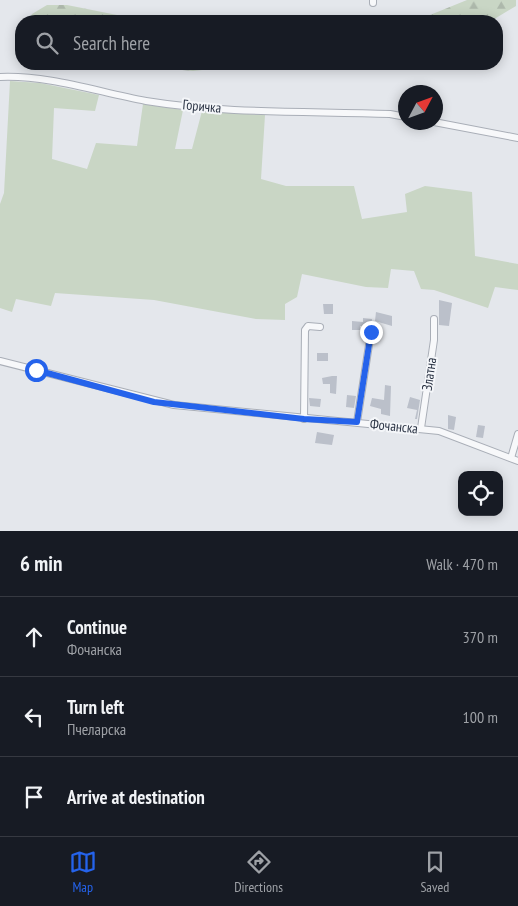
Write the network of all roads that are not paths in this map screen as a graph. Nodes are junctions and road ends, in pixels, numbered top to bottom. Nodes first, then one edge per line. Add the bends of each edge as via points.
1 (0, 77) edge
2 (398, 116) edge
3 (443, 124) edge
4 (518, 138) edge
5 (434, 319) dead end
6 (320, 327) dead end
7 (371, 332) dead end
8 (0, 361) edge
9 (304, 419) junction
10 (357, 422) junction
11 (421, 428) junction
12 (518, 434) edge
13 (511, 458) junction
14 (518, 462) edge

1 - 2 street, Горичка via 30,77 146,100 195,106
3 - 4 street
5 - 11 street, Златна
6 - 9 street via 308,326 305,330
7 - 10 street
8 - 9 street, Фочанска via 154,402
9 - 10 street, Фочанска
10 - 11 street, Фочанска
11 - 13 street, Фочанска via 458,437
12 - 13 street
13 - 14 street, Фочанска

